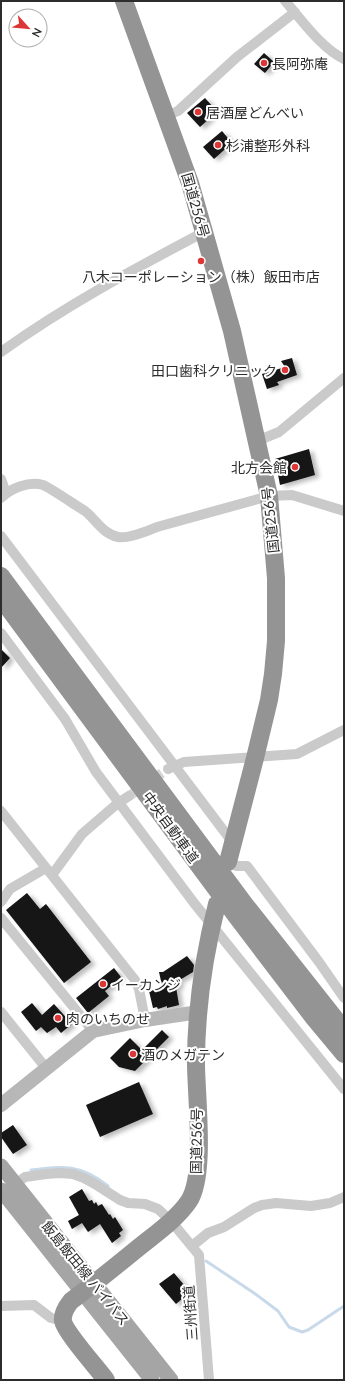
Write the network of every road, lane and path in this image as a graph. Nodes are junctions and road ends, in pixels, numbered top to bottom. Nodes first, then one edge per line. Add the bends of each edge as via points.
1 (124, 1) edge
2 (285, 1) edge
3 (295, 12) junction
4 (344, 59) edge
5 (166, 116) junction
6 (204, 232) junction
7 (1, 352) edge
8 (344, 378) edge
9 (257, 441) junction
10 (1, 479) edge
11 (4, 495) edge
12 (269, 496) junction
13 (344, 511) edge
14 (1, 536) edge
15 (1, 576) edge
16 (1, 598) edge
17 (1, 634) edge
18 (344, 730) edge
19 (255, 758) junction
20 (172, 768) junction
21 (129, 796) tunnel mouth
22 (118, 803) junction
23 (3, 817) edge
24 (230, 854) junction
25 (49, 872) junction
26 (1, 902) edge
27 (217, 904) dead end
28 (1, 918) edge
29 (212, 925) junction
30 (344, 998) edge
31 (1, 1012) edge
32 (199, 1012) junction
33 (144, 1020) junction
34 (344, 1030) edge
35 (93, 1031) junction
36 (344, 1054) edge
37 (46, 1068) junction
38 (344, 1089) edge
39 (1, 1105) edge
40 (1, 1166) edge
41 (15, 1184) junction
42 (1, 1190) edge
43 (344, 1197) edge
44 (170, 1221) junction
45 (192, 1246) junction
46 (88, 1288) junction
47 (1, 1306) edge
48 (63, 1321) junction
49 (106, 1380) edge
50 (152, 1380) edge
51 (171, 1380) edge
52 (209, 1380) edge

1 - 5 highway, 国道256号
2 - 3 street
3 - 4 street via 326,47
3 - 5 street via 237,57 178,111
5 - 6 highway, 国道256号 via 190,182
6 - 7 street via 65,309
6 - 9 highway, 国道256号 via 232,332
8 - 9 street via 279,432
9 - 12 highway, 国道256号
10 - 11 street
11 - 12 street via 26,484 43,485 85,512 105,531 119,538
12 - 13 street via 292,495
12 - 19 highway, 国道256号 via 276,578 276,641 269,700
14 - 20 street
15 - 34 highway, 中央自動車道 via 246,906
16 - 36 highway, 中央自動車道 via 236,917
17 - 22 street via 65,719 96,772
18 - 19 street via 296,754
19 - 20 street via 184,762
19 - 24 highway, 国道256号
20 - 24 street
21 - 22 street
22 - 25 street via 82,834
22 - 29 street
23 - 25 street
24 - 30 street via 236,866 247,866
25 - 26 street via 10,889
25 - 33 street via 135,980
27 - 29 highway, 国道256号
28 - 35 street
29 - 32 highway, 国道256号
29 - 38 street
31 - 37 street
32 - 33 street
32 - 44 highway, 国道256号 via 196,1063 197,1174 189,1201
33 - 35 street
35 - 37 street
37 - 39 street
40 - 41 main road, 飯島飯田線 バイパス
41 - 44 street, 三州街道 via 25,1178 46,1174 73,1174 96,1184 128,1204 145,1204 158,1209
41 - 46 main road, 飯島飯田線 バイパス
42 - 46 main road, 飯島飯田線 バイパス
43 - 45 street via 330,1203 311,1206 276,1203 262,1205 224,1227 208,1233
44 - 45 street, 三州街道
44 - 46 highway, 国道256号
45 - 52 street, 三州街道 via 200,1260
46 - 48 highway, 国道256号 via 67,1306
46 - 50 main road, 飯島飯田線 バイパス
46 - 51 main road, 飯島飯田線 バイパス
47 - 48 street via 34,1305 50,1318
48 - 49 highway via 69,1333

